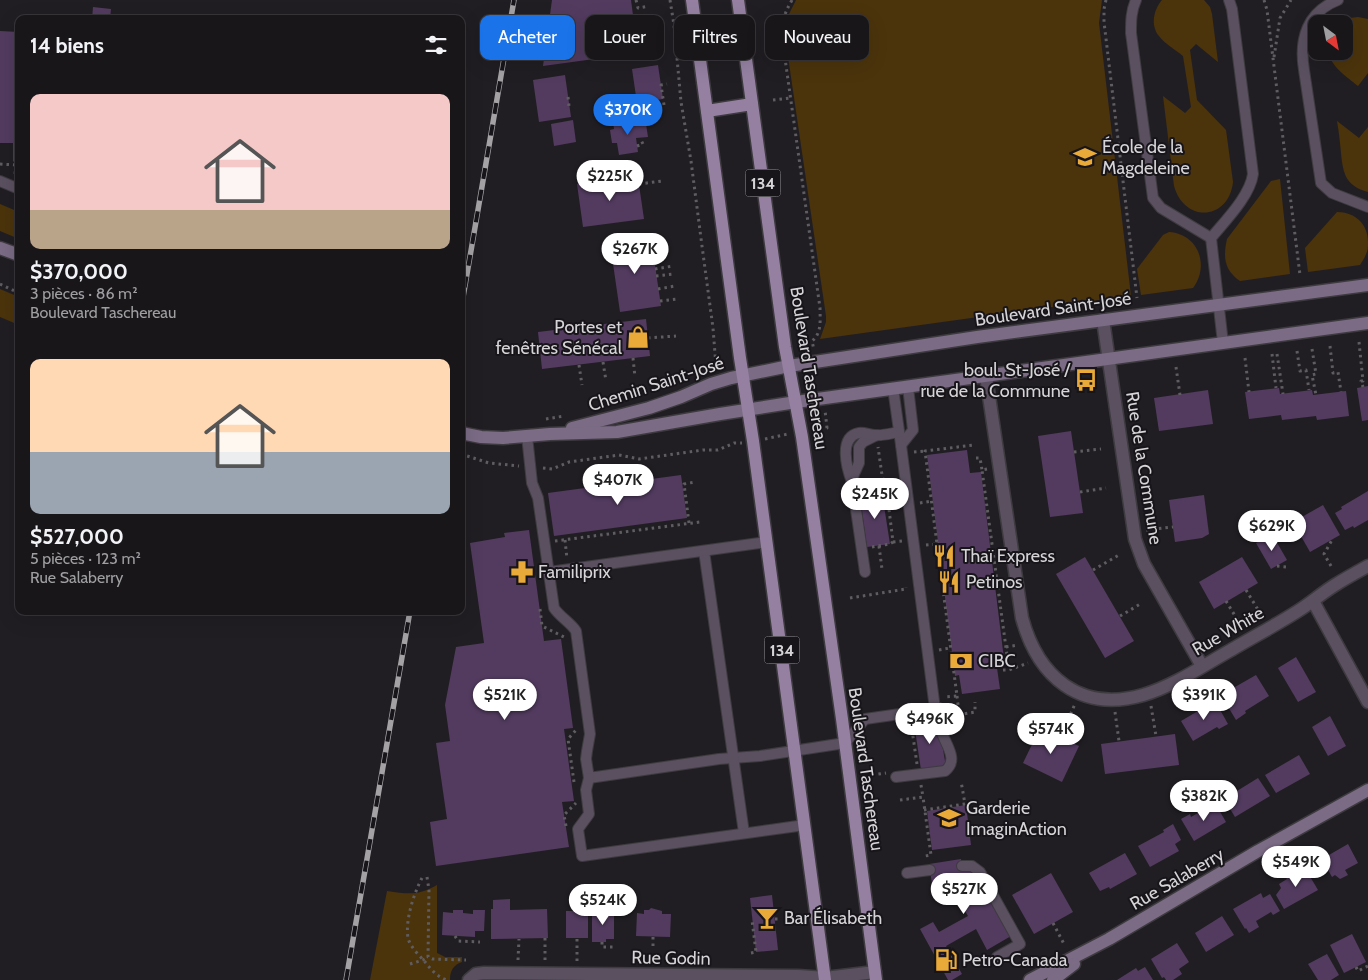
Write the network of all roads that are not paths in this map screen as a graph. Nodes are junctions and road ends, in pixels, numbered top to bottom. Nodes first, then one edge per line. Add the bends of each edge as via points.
1 (692, 0) edge
2 (738, 0) edge
3 (1136, 0) edge
4 (1230, 0) edge
5 (1338, 0) edge
6 (752, 104) junction
7 (707, 111) junction
8 (0, 181) edge
9 (15, 187) edge
10 (1368, 207) edge
11 (1211, 238) junction
12 (0, 248) edge
13 (15, 254) edge
14 (1368, 285) edge
15 (1218, 305) junction
16 (1103, 320) junction
17 (1368, 323) edge
18 (1223, 343) junction
19 (1109, 359) junction
20 (789, 366) junction
21 (743, 375) junction
22 (986, 376) junction
23 (908, 387) junction
24 (893, 388) junction
25 (796, 402) junction
26 (748, 409) junction
27 (899, 432) junction
28 (465, 434) edge
29 (550, 434) junction
30 (527, 436) junction
31 (901, 445) junction
32 (767, 542) junction
33 (704, 551) junction
34 (1368, 566) edge
35 (550, 572) junction
36 (865, 572) dead end
37 (1313, 601) junction
38 (1202, 666) junction
39 (1368, 702) edge
40 (939, 708) dead end
41 (845, 743) junction
42 (796, 751) junction
43 (733, 759) junction
44 (892, 775) road end
45 (590, 778) junction
46 (1368, 790) edge
47 (805, 825) junction
48 (744, 833) junction
49 (962, 866) dead end
50 (930, 870) dead end
51 (907, 873) dead end
52 (1109, 939) junction
53 (997, 957) dead end
54 (876, 976) edge
55 (825, 979) edge
56 (469, 980) edge
57 (1030, 980) edge
58 (1053, 980) edge

1 - 7 main road, 134
2 - 6 main road, Boulevard Taschereau / 134
3 - 11 lane via 1131,16 1131,33 1153,198 1161,208
4 - 11 lane via 1253,174 1243,198
5 - 10 lane via 1314,15 1302,46 1302,57 1321,183 1332,193
6 - 7 main road
6 - 20 main road, Boulevard Taschereau / 134
7 - 21 main road, 134
8 - 9 lane
11 - 15 lane
12 - 13 street
14 - 15 street, Boulevard Saint-José
15 - 16 street, Boulevard Saint-José
15 - 18 lane
16 - 19 street, Rue de la Commune
16 - 20 street, Boulevard Saint-José
17 - 18 street
18 - 19 street
19 - 22 street
19 - 38 street, Rue de la Commune via 1139,552
20 - 21 street, Boulevard Saint-José
20 - 25 main road, Boulevard Taschereau / 134
21 - 26 main road, 134
21 - 29 street, Chemin Saint-José via 644,410
22 - 23 street
22 - 38 street, Rue White via 1022,618 1029,639 1048,672 1082,694 1106,699 1132,698 1167,686
23 - 24 street
23 - 31 lane via 913,430
24 - 25 street
24 - 27 lane
25 - 26 street
25 - 41 main road, Boulevard Taschereau / 134
26 - 29 street, Chemin Saint-José via 617,432
26 - 32 main road, 134
27 - 31 lane
27 - 36 lane via 877,439 861,432 848,441 846,451
28 - 30 street, Chemin Saint-José via 495,438
29 - 30 street, Chemin Saint-José
30 - 35 lane via 532,483 538,498
31 - 41 lane via 935,709 865,719
32 - 33 lane
32 - 42 main road, 134
33 - 35 lane
33 - 43 lane
34 - 37 street, Rue White
35 - 45 lane via 554,608 576,632 590,734 586,751
37 - 38 street, Rue White
37 - 39 street
40 - 44 lane via 943,734 952,756 950,767 945,771
41 - 42 lane
41 - 54 main road, Boulevard Taschereau / 134
42 - 43 lane
42 - 47 main road, 134
43 - 45 lane
43 - 48 lane
45 - 48 lane via 586,790 589,814 578,829 582,856
46 - 52 street, Rue Salaberry
47 - 48 lane
47 - 55 main road, 134
49 - 53 lane via 972,866 980,872 1020,944
50 - 51 lane
52 - 57 street, Rue Salaberry
52 - 58 street, Rue Salaberry
54 - 55 street, Rue Godin
55 - 56 street, Rue Godin via 798,976 488,973 476,974

